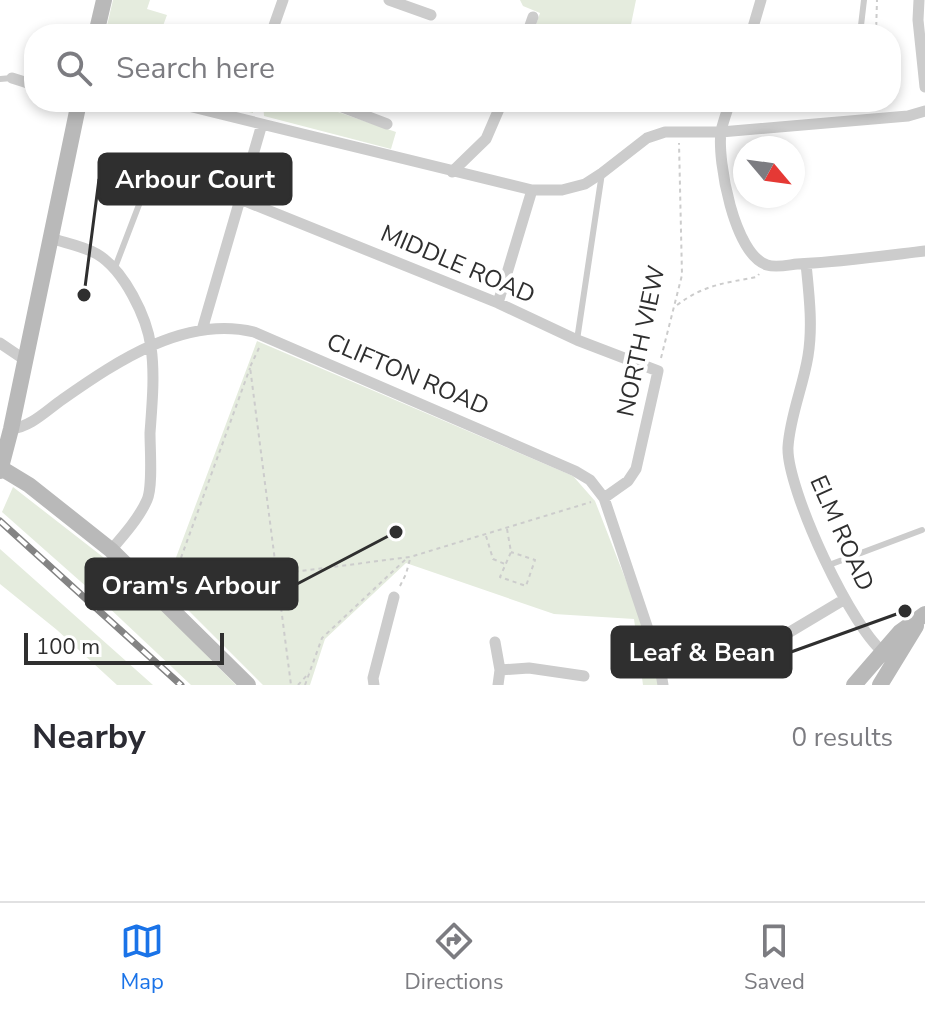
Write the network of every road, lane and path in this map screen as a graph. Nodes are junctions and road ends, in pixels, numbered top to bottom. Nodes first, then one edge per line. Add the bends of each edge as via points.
1 (104, 0) edge
2 (283, 0) edge
3 (389, 0) edge
4 (761, 0) edge
5 (864, 0) edge
6 (877, 0) edge
7 (919, 0) edge
8 (431, 15) dead end
9 (533, 17) dead end
10 (98, 24) edge
11 (275, 24) edge
12 (531, 24) edge
13 (754, 24) edge
14 (861, 24) edge
15 (876, 24) edge
16 (925, 87) edge
17 (925, 111) edge
18 (77, 112) edge
19 (213, 112) edge
20 (355, 112) edge
21 (498, 112) edge
22 (727, 112) edge
23 (262, 124) junction
24 (387, 124) dead end
25 (678, 131) junction
26 (721, 132) junction
27 (452, 172) junction
28 (602, 173) junction
29 (150, 176) dead end
30 (189, 181) dead end
31 (532, 190) junction
32 (240, 199) junction
33 (50, 238) junction
34 (925, 251) edge
35 (806, 264) junction
36 (767, 265) junction
37 (114, 270) junction
38 (498, 303) junction
39 (676, 305) junction
40 (202, 330) junction
41 (267, 338) junction
42 (577, 340) junction
43 (0, 343) edge
44 (151, 346) junction
45 (25, 360) junction
46 (250, 367) junction
47 (658, 371) junction
48 (11, 429) junction
49 (0, 470) edge
50 (604, 498) junction
51 (507, 528) junction
52 (922, 530) dead end
53 (485, 534) junction
54 (111, 550) junction
55 (511, 552) junction
56 (409, 558) junction
57 (505, 564) junction
58 (829, 565) junction
59 (277, 574) junction
60 (406, 574) dead end
61 (394, 597) dead end
62 (845, 599) junction
63 (923, 616) edge
64 (495, 642) dead end
65 (768, 645) dead end
66 (889, 656) junction
67 (500, 670) junction
68 (309, 673) junction
69 (584, 676) dead end
70 (248, 685) edge
71 (291, 685) edge
72 (298, 685) edge
73 (305, 685) edge
74 (374, 685) edge
75 (498, 685) edge
76 (663, 685) edge
77 (854, 685) edge
78 (880, 685) edge

1 - 10 main road
2 - 11 street
3 - 8 street
4 - 13 street
5 - 14 lane
6 - 15 path
7 - 16 street
9 - 12 street
17 - 26 street
18 - 33 main road
19 - 23 street
20 - 24 street
21 - 27 street via 486,139
22 - 26 street
23 - 27 street
23 - 32 street
25 - 26 street
25 - 28 street via 647,138
25 - 39 path, NORTH VIEW via 682,275
26 - 36 street via 733,216 752,254
27 - 31 street
28 - 31 street via 562,190
28 - 42 lane
29 - 37 lane
30 - 32 lane
31 - 38 street
32 - 38 street, MIDDLE ROAD
32 - 40 street
33 - 37 street via 86,249
33 - 45 main road
34 - 35 street
35 - 36 street
35 - 58 street, ELM ROAD via 808,356 788,448 796,489
36 - 39 path via 757,277 695,291
37 - 44 street via 134,298
38 - 42 street, MIDDLE ROAD
39 - 47 path, NORTH VIEW
40 - 41 street, CLIFTON ROAD via 238,328
40 - 44 street, CLIFTON ROAD
41 - 46 path
41 - 50 street, CLIFTON ROAD via 575,471
42 - 47 street, MIDDLE ROAD
43 - 45 street
44 - 48 street, CLIFTON ROAD via 98,374 29,423
44 - 54 street via 151,484 148,499
45 - 48 main road
46 - 59 path
46 - 59 path via 169,591
47 - 50 street, NORTH VIEW via 636,469
48 - 49 main road
49 - 54 main road via 24,481
50 - 51 path
50 - 76 street, CLIFTON ROAD
51 - 53 path
51 - 55 path
52 - 58 lane
53 - 56 path
53 - 57 path via 493,559
54 - 70 main road
55 - 57 path
55 - 57 path via 535,560 526,586 500,577
56 - 59 path
56 - 60 path
56 - 68 path via 322,638
58 - 62 street, ELM ROAD
59 - 71 path
61 - 74 street
62 - 65 street
62 - 66 street, ELM ROAD
63 - 66 main road
64 - 67 street
66 - 77 main road
66 - 78 main road
67 - 69 street via 529,668
67 - 75 street
68 - 72 path
68 - 73 path

